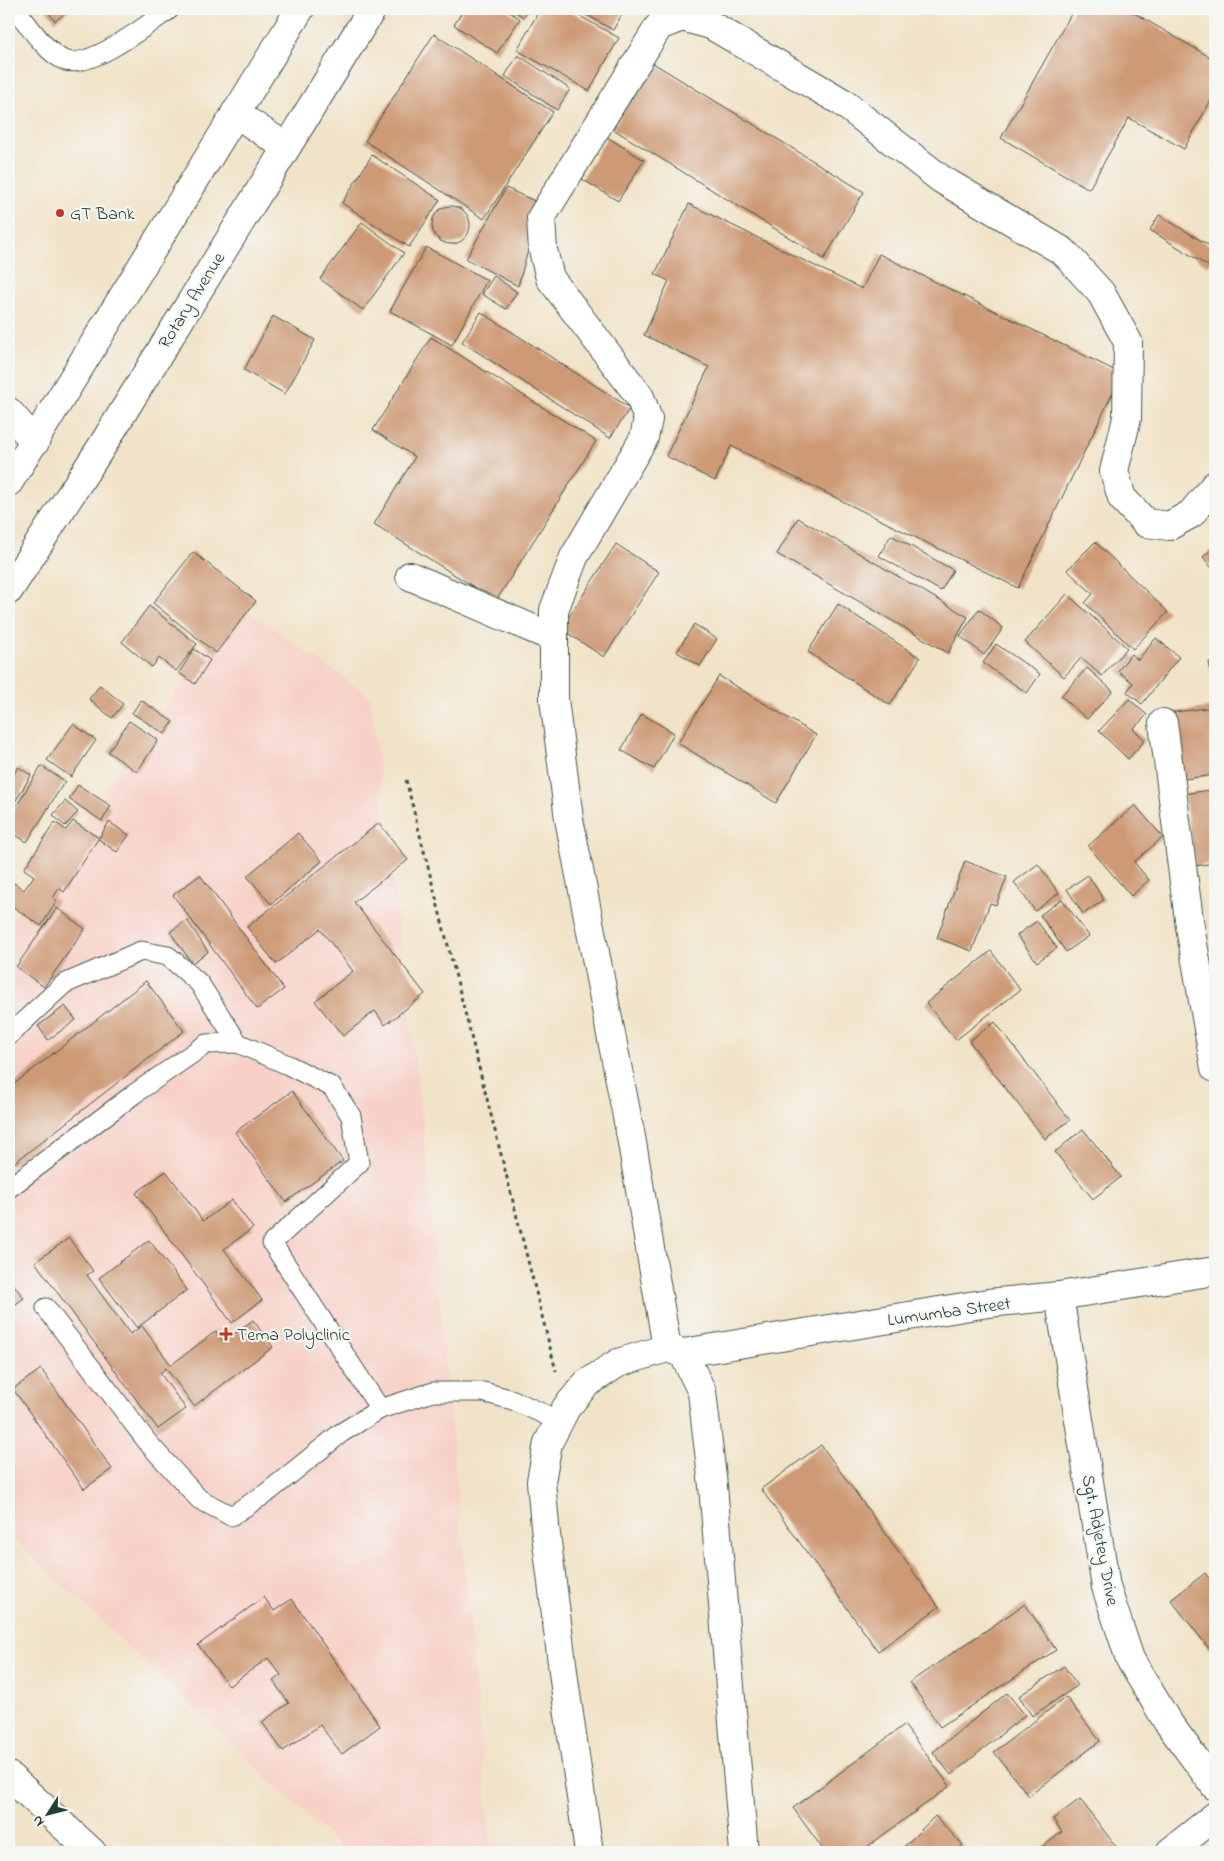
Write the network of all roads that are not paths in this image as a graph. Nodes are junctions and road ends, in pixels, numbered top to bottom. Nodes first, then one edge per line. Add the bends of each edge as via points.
1 (16, 9) edge
2 (170, 9) edge
3 (300, 9) edge
4 (372, 9) edge
5 (680, 13) edge
6 (235, 113) junction
7 (286, 147) junction
8 (9, 412) edge
9 (34, 442) junction
10 (9, 482) edge
11 (1215, 485) edge
12 (410, 576) dead end
13 (9, 590) edge
14 (554, 638) junction
15 (1163, 723) dead end
16 (9, 1036) edge
17 (238, 1043) junction
18 (1215, 1068) edge
19 (9, 1188) edge
20 (1215, 1271) edge
21 (1059, 1296) junction
22 (46, 1308) dead end
23 (675, 1351) junction
24 (380, 1409) junction
25 (562, 1414) junction
26 (9, 1776) edge
27 (1215, 1786) edge
28 (1215, 1816) edge
29 (92, 1852) edge
30 (589, 1852) edge
31 (744, 1852) edge
32 (1170, 1852) edge

1 - 2 lane via 46,48 66,61 84,61 112,48
3 - 6 street
4 - 7 street, Rotary Avenue
5 - 11 street via 711,25 842,102 941,180 1064,252 1101,293 1128,342 1127,418 1114,471 1122,498 1146,522 1170,526 1191,514
5 - 14 street via 659,26 541,218 542,250 550,278 640,397 648,419 644,438 574,557 554,610
6 - 7 street
6 - 9 street
7 - 13 street, Rotary Avenue via 102,446
8 - 9 street
9 - 10 street
12 - 14 street
14 - 23 street via 554,699 569,819
15 - 18 street via 1190,927
16 - 17 lane via 64,984 141,951 168,956 199,983
17 - 19 lane via 206,1044
17 - 24 lane via 332,1087 351,1116 359,1163 272,1243
20 - 21 street, Lumumba Street
21 - 23 street, Lumumba Street via 988,1303
21 - 27 street, Sgt. Adjetey Drive via 1106,1587 1130,1659 1167,1721
22 - 24 lane via 149,1444 199,1499 231,1516 268,1492 341,1433
23 - 25 street, Lumumba Street via 618,1362 586,1384
23 - 31 street via 702,1392 714,1486
24 - 25 lane via 433,1392 483,1392
25 - 30 street, Lumumba Street via 548,1443 541,1481
26 - 29 street
28 - 32 street

